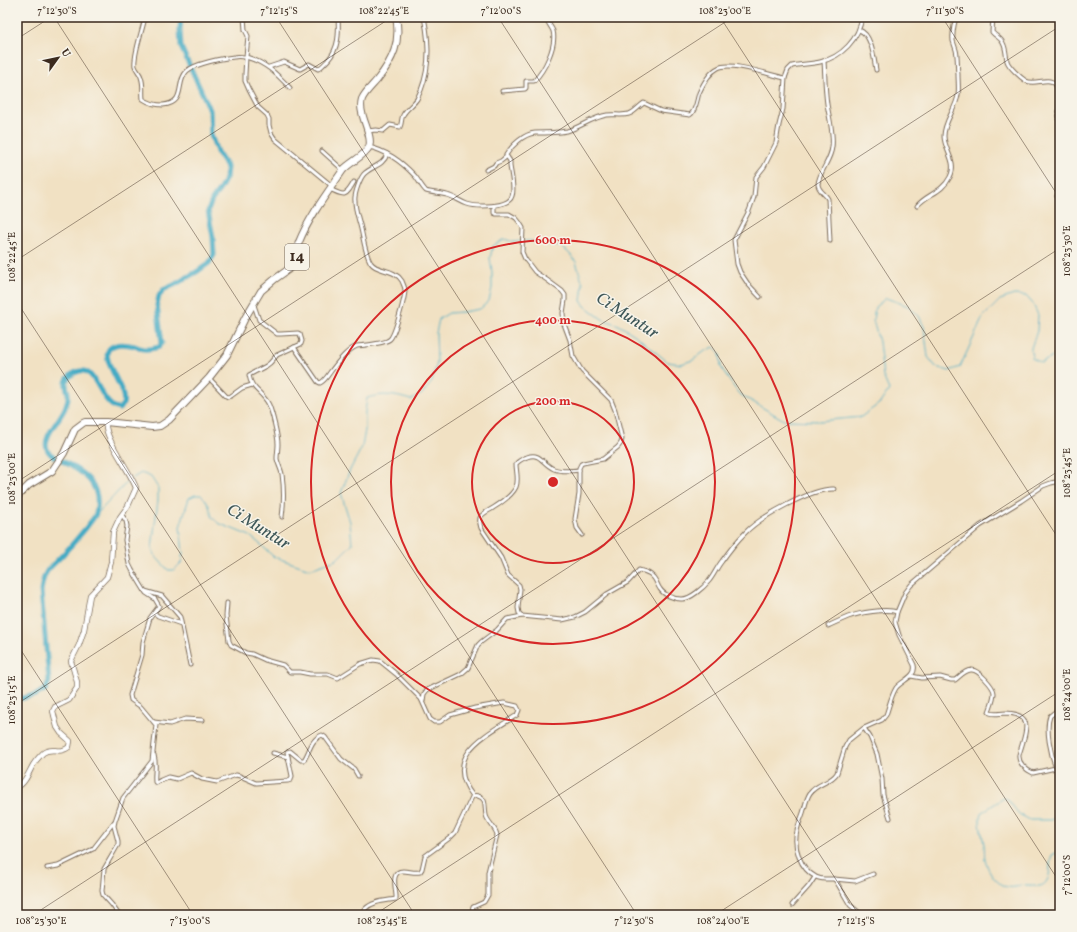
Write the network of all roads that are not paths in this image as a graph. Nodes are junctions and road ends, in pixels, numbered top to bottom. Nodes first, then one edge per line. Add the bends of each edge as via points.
1 (145, 17) edge
2 (244, 17) edge
3 (338, 17) edge
4 (396, 17) edge
5 (424, 17) edge
6 (546, 17) edge
7 (862, 17) edge
8 (956, 17) edge
9 (993, 17) edge
10 (859, 30) junction
11 (246, 57) junction
12 (824, 61) junction
13 (268, 67) junction
14 (876, 70) dead end
15 (785, 78) junction
16 (290, 88) dead end
17 (502, 91) dead end
18 (1060, 124) edge
19 (367, 131) junction
20 (369, 146) junction
21 (322, 151) dead end
22 (387, 154) junction
23 (506, 157) junction
24 (343, 170) junction
25 (486, 170) dead end
26 (354, 182) dead end
27 (1060, 187) edge
28 (331, 188) junction
29 (1057, 196) dead end
30 (494, 206) junction
31 (917, 206) dead end
32 (830, 241) dead end
33 (760, 297) dead end
34 (253, 304) junction
35 (294, 347) junction
36 (209, 378) junction
37 (252, 385) junction
38 (106, 422) junction
39 (579, 470) junction
40 (1060, 481) edge
41 (834, 489) dead end
42 (17, 497) edge
43 (122, 515) junction
44 (282, 517) dead end
45 (582, 535) dead end
46 (145, 590) junction
47 (227, 603) dead end
48 (897, 612) junction
49 (154, 613) junction
50 (522, 616) junction
51 (181, 624) junction
52 (828, 626) dead end
53 (190, 665) dead end
54 (911, 676) junction
55 (422, 700) junction
56 (1055, 712) dead end
57 (203, 720) dead end
58 (154, 722) junction
59 (864, 728) junction
60 (273, 753) dead end
61 (153, 754) junction
62 (288, 757) junction
63 (1060, 767) edge
64 (1056, 768) junction
65 (358, 776) dead end
66 (17, 787) edge
67 (473, 796) junction
68 (890, 818) dead end
69 (115, 821) junction
70 (46, 868) dead end
71 (873, 874) dead end
72 (815, 877) junction
73 (834, 879) junction
74 (792, 905) dead end
75 (119, 915) edge
76 (365, 915) edge
77 (473, 915) edge
78 (862, 915) edge

1 - 11 street via 135,67 142,81 143,99 152,104 174,102 179,95 184,74 196,66 215,60
2 - 11 street via 248,36
3 - 13 street via 337,45 321,68 309,64 300,69 284,62
4 - 19 highway via 398,31 391,59 361,103
5 - 19 street via 428,35 428,60 423,87 402,116 400,126 390,126 383,131
6 - 17 street via 553,31 553,40 543,70 535,80 526,81 525,89
7 - 10 street
8 - 31 street via 953,41 956,51 958,96 944,136 953,164 952,170 942,187
9 - 18 street via 992,32 1003,42 1011,68 1027,81 1035,83 1050,80 1057,86
10 - 12 street via 848,47
10 - 14 street via 863,31 870,41
11 - 13 street
11 - 28 street via 244,74 248,90 267,115 275,139
12 - 15 street via 792,66
12 - 32 street via 832,143 831,154 818,185 828,199
13 - 16 street
15 - 23 street via 741,67 722,66 715,70 704,84 692,114 666,112 644,103 628,114 608,115 566,131 530,134 520,140
15 - 33 street via 777,141 766,164 756,177 754,197 734,240 740,272
19 - 20 highway
20 - 22 street
20 - 24 highway, 14
21 - 24 street
22 - 30 street via 399,161 429,192 444,194 471,205
22 - 35 street via 382,163 363,175 355,195 355,203 370,262 376,267 396,274 404,286 403,301 392,337 384,342 353,347 320,383
23 - 25 street
23 - 30 street via 510,163 513,195 510,201
24 - 28 highway, 14
26 - 28 street via 344,195
27 - 29 street
28 - 34 highway, 14 via 298,243 296,264 266,287
30 - 39 street via 494,213 509,214 520,222 523,234 522,252 525,259 535,272 565,295 564,324 573,356 582,371 611,400 615,410 622,440 620,444 603,459 582,463
34 - 35 street via 259,320 278,334 299,334 302,342
34 - 36 highway, 14 via 227,356
35 - 37 street via 277,355 266,366 250,374
36 - 37 street via 228,397
36 - 38 highway, 14 via 160,426
37 - 44 street via 268,403 278,443 277,458 282,472 284,494
38 - 42 highway, 14 via 80,424 71,435 64,453 51,472 29,485
38 - 43 main road via 107,434 136,488
39 - 45 street via 579,494 574,519
39 - 50 street via 555,469 536,456 520,460 516,464 515,489 480,518 481,528 501,558 507,573 519,585 518,608
40 - 48 street via 1043,486 975,529 911,585
41 - 50 street via 807,495 755,524 732,547 710,580 694,595 685,599 665,593 653,576 639,570 628,582 575,617 562,620
43 - 46 street via 127,526 125,540 129,564
43 - 66 main road via 113,532 107,577 90,595 84,630 71,661 77,688 69,700 56,706 53,711 57,728 70,741 69,747 44,752 34,763 22,784
46 - 49 street via 158,604
46 - 51 street via 162,596 180,617
47 - 55 street via 230,643 246,653 283,665 290,672 329,674 337,678 370,660 380,661
48 - 52 street via 887,610 854,616
48 - 54 street via 896,626 915,667
49 - 51 street
49 - 58 street via 150,618 130,697
50 - 55 street via 507,619 479,644 467,669 458,676 427,690
51 - 53 street
54 - 59 street via 895,690 884,719
54 - 64 street via 955,680 968,670 976,671 994,691 990,713 1006,713 1020,716 1025,720 1026,729 1018,759 1020,762 1033,773
55 - 67 street via 434,722 475,708 502,703 517,706 517,715 478,741 466,754 463,764 464,779
56 - 64 street via 1050,716 1048,724
57 - 58 street via 185,719 170,724
58 - 61 street via 156,727
59 - 68 street via 877,754 884,799
59 - 72 street via 847,743 837,773 832,780 815,788 809,794 800,819 796,835 798,854 805,868
60 - 62 street
61 - 62 street via 156,763 156,783 168,777 177,778 191,773 202,779 218,782 236,775 256,783 288,781 292,776
61 - 69 street via 153,759 123,799
62 - 65 street via 287,752 290,751 304,760 314,740 324,736
63 - 64 street
67 - 76 street via 455,833 425,856 420,872 402,871 396,874 396,899 380,901 367,907
67 - 77 street via 484,800 487,816 497,836 488,872 488,895 484,902 473,907
69 - 70 street via 91,850 58,866
69 - 75 street via 118,845 104,869 102,891
71 - 73 street via 855,881
72 - 73 street
72 - 74 street
73 - 78 street via 850,904

